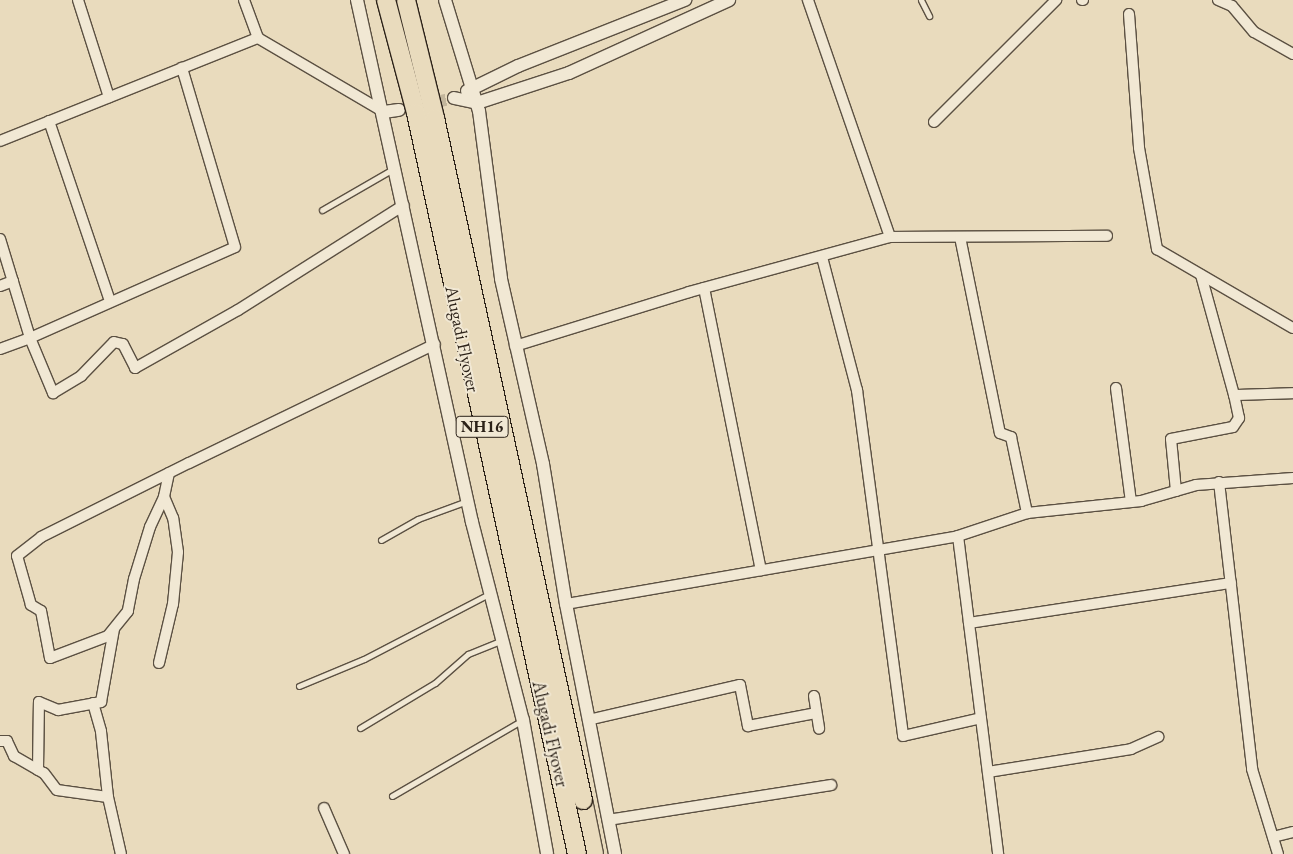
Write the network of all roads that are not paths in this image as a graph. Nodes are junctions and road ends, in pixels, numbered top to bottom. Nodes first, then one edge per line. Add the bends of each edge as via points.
1 (78, 0) edge
2 (244, 0) edge
3 (357, 0) edge
4 (386, 0) edge
5 (406, 0) edge
6 (445, 0) edge
7 (685, 0) edge
8 (729, 0) edge
9 (808, 0) edge
10 (922, 0) edge
11 (1056, 0) edge
12 (1218, 0) edge
13 (1129, 14) dead end
14 (929, 16) dead end
15 (258, 38) junction
16 (1293, 54) edge
17 (182, 68) junction
18 (473, 87) junction
19 (109, 97) junction
20 (477, 102) junction
21 (399, 110) tunnel mouth
22 (384, 112) junction
23 (49, 121) junction
24 (934, 122) dead end
25 (0, 141) edge
26 (396, 168) junction
27 (404, 205) junction
28 (322, 210) dead end
29 (1107, 236) dead end
30 (890, 237) junction
31 (960, 237) junction
32 (0, 238) edge
33 (822, 257) junction
34 (1201, 275) junction
35 (13, 281) junction
36 (0, 286) edge
37 (704, 288) junction
38 (110, 301) junction
39 (1293, 328) edge
40 (30, 338) junction
41 (435, 344) junction
42 (515, 346) junction
43 (0, 349) edge
44 (1116, 388) dead end
45 (1293, 393) edge
46 (1234, 395) junction
47 (169, 473) junction
48 (1293, 478) edge
49 (1219, 482) junction
50 (1176, 491) junction
51 (164, 497) junction
52 (468, 500) junction
53 (1131, 502) junction
54 (1027, 514) junction
55 (958, 536) junction
56 (381, 540) dead end
57 (878, 550) junction
58 (761, 570) junction
59 (1231, 583) junction
60 (490, 593) junction
61 (566, 604) junction
62 (969, 623) junction
63 (114, 628) junction
64 (502, 640) junction
65 (159, 663) dead end
66 (299, 686) dead end
67 (814, 696) dead end
68 (93, 703) junction
69 (816, 713) junction
70 (981, 718) junction
71 (523, 720) junction
72 (588, 720) junction
73 (360, 728) dead end
74 (819, 729) dead end
75 (1158, 737) dead end
76 (0, 741) edge
77 (38, 770) junction
78 (988, 772) junction
79 (831, 785) dead end
80 (392, 796) dead end
81 (108, 797) junction
82 (324, 808) dead end
83 (608, 820) junction
84 (1293, 832) edge
85 (1273, 837) junction
86 (341, 853) edge
87 (120, 854) edge
88 (547, 854) edge
89 (577, 854) edge
90 (594, 854) edge
91 (615, 854) edge
92 (998, 854) edge
93 (1278, 854) edge

1 - 19 street
2 - 15 street
3 - 22 street
4 - 89 highway, Alugadi Flyover / NH16, bridge via 416,113
5 - 90 highway, Alugadi Flyover / NH16, bridge via 435,118
6 - 18 street
7 - 18 street via 566,46
8 - 20 street via 569,73
9 - 30 street
10 - 14 lane
11 - 24 street
12 - 16 street via 1232,6 1254,32
13 - 34 street via 1139,148 1157,250
15 - 17 street
15 - 22 street
17 - 19 street
17 - 38 street via 235,247
18 - 20 street
18 - 20 street via 454,98
19 - 23 street
20 - 42 street via 501,279
21 - 22 street
22 - 26 street
23 - 25 street
23 - 38 street
26 - 27 street
26 - 28 lane
27 - 40 street via 238,310 135,368 123,344 114,342 81,376 53,393
27 - 41 street
29 - 31 street
30 - 31 street
30 - 33 street
31 - 54 street via 1000,433 1011,437
32 - 35 street
33 - 37 street
33 - 57 street via 857,390
34 - 39 street
34 - 46 street
35 - 36 street
35 - 40 street
37 - 42 street
37 - 58 street
38 - 40 street
40 - 43 street
41 - 47 street
41 - 52 street
42 - 61 street via 543,464
44 - 53 street
45 - 46 street
46 - 50 street via 1239,418 1233,427 1171,439
47 - 51 street
47 - 63 street via 41,537 17,556 31,605 41,611 50,658 108,636
48 - 49 street
49 - 50 street
49 - 59 street
50 - 53 street
51 - 63 street via 150,527 128,611
51 - 65 street via 174,518 178,552 173,604
52 - 56 lane via 418,519
52 - 60 street
53 - 54 street
54 - 55 street
55 - 57 street
55 - 62 street
57 - 58 street
57 - 70 street via 903,736
58 - 61 street
59 - 62 street
59 - 85 street via 1252,770
60 - 64 street
60 - 66 lane via 364,659
61 - 72 street
62 - 70 street
63 - 68 street via 106,686 101,702
64 - 71 street
64 - 73 lane via 468,654 435,683
67 - 69 street
68 - 77 street via 58,710 39,702
68 - 81 street via 101,731
69 - 72 street via 748,726 740,685
69 - 74 street
70 - 78 street
71 - 80 lane
71 - 88 street
72 - 83 street
75 - 78 street via 1131,749
76 - 77 street via 7,741 14,756
77 - 81 street via 57,790
78 - 92 street
79 - 83 street
81 - 87 street
82 - 86 street
83 - 91 street
84 - 85 street
85 - 93 street

